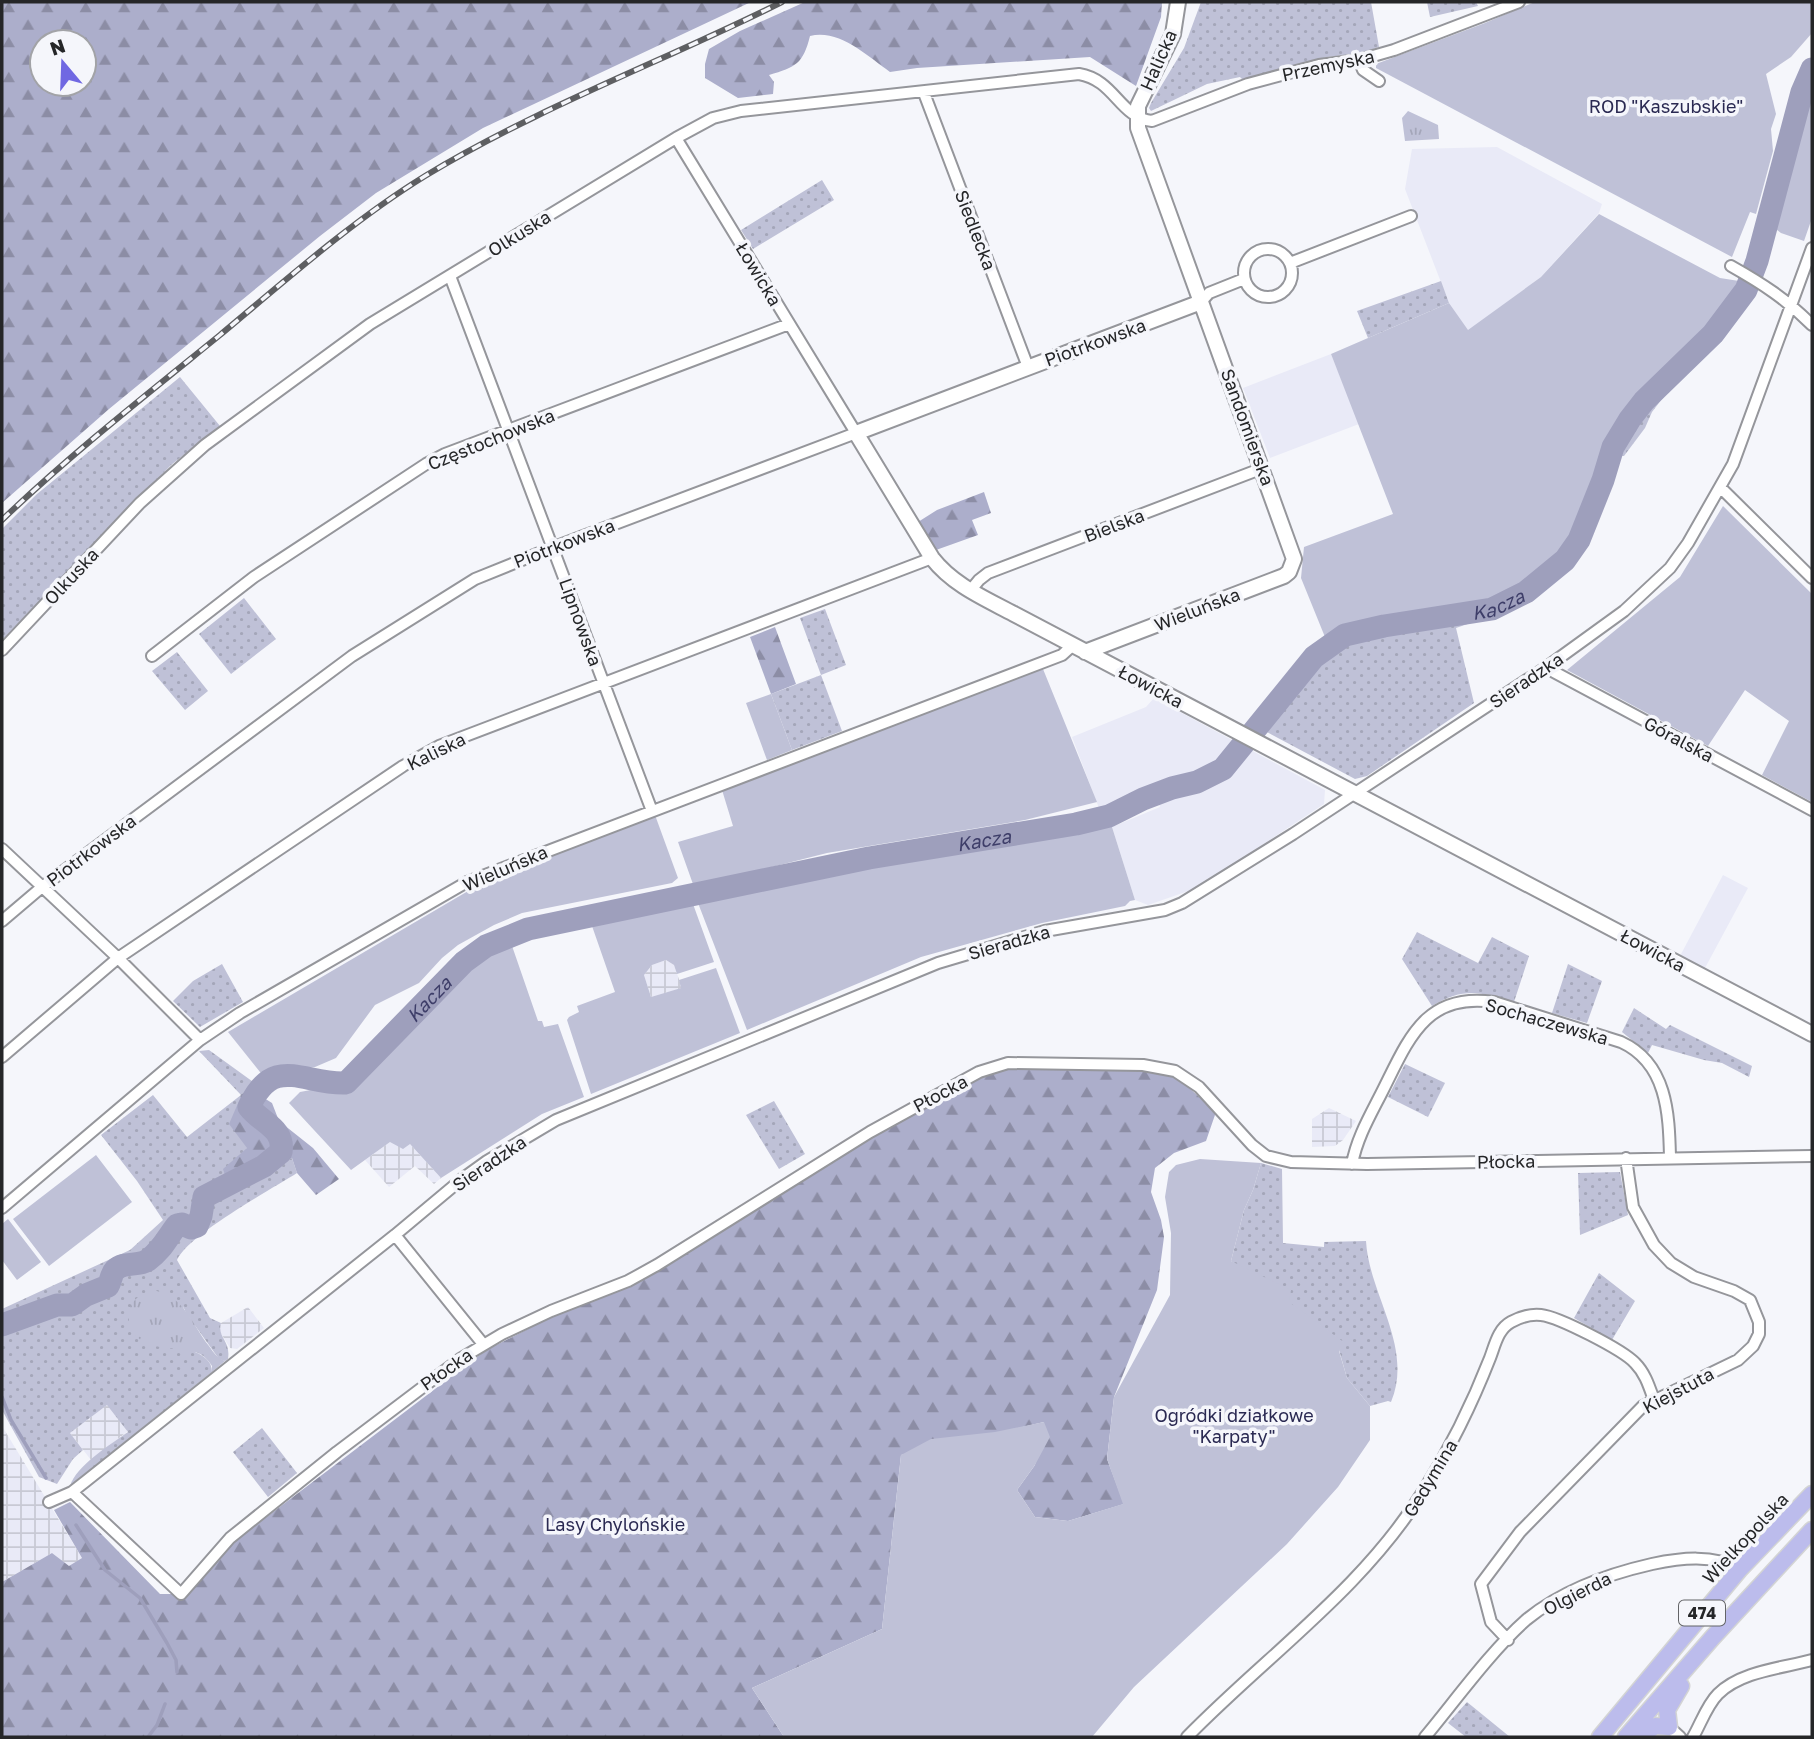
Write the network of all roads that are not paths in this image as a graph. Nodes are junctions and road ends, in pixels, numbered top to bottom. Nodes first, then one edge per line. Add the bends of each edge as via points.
1 (1178, 2) edge
2 (1519, 2) edge
3 (1359, 60) junction
4 (1379, 81) dead end
5 (924, 93) junction
6 (1136, 118) junction
7 (676, 138) junction
8 (1411, 216) dead end
9 (1812, 248) edge
10 (1290, 263) junction
11 (1731, 266) dead end
12 (450, 276) junction
13 (1244, 279) junction
14 (1201, 302) junction
15 (1792, 305) junction
16 (789, 324) junction
17 (1812, 325) edge
18 (1028, 367) junction
19 (508, 431) junction
20 (856, 433) junction
21 (1263, 468) junction
22 (1721, 488) junction
23 (554, 547) junction
24 (1294, 552) joint
25 (932, 558) junction
26 (1812, 578) edge
27 (970, 591) junction
28 (1079, 648) junction
29 (2, 650) edge
30 (152, 656) dead end
31 (1548, 666) junction
32 (603, 685) junction
33 (1354, 794) junction
34 (1812, 810) edge
35 (652, 811) junction
36 (2, 849) edge
37 (42, 887) junction
38 (2, 921) edge
39 (118, 958) junction
40 (1812, 1034) edge
41 (200, 1040) junction
42 (2, 1057) edge
43 (1812, 1156) edge
44 (1670, 1157) junction
45 (1626, 1158) junction
46 (1352, 1164) junction
47 (2, 1208) edge
48 (395, 1235) junction
49 (483, 1344) junction
50 (1654, 1400) junction
51 (72, 1492) junction
52 (1812, 1494) edge
53 (49, 1502) dead end
54 (1812, 1530) edge
55 (1740, 1570) junction
56 (1713, 1637) junction
57 (1508, 1640) junction
58 (1812, 1660) edge
59 (1675, 1732) edge
60 (1187, 1737) edge
61 (1425, 1737) edge
62 (1600, 1737) edge
63 (1626, 1737) edge
64 (1640, 1737) edge
65 (1693, 1737) edge

1 - 6 street, Halicka via 1173,34 1144,90
2 - 3 street, Przemyska
3 - 4 street via 1363,70
3 - 6 street, Przemyska via 1248,84 1158,120
5 - 6 street, Olkuska via 1079,74 1105,84
5 - 7 street, Olkuska via 741,111 713,118
5 - 18 street, Siedlecka
6 - 14 street, Sandomierska
7 - 12 street, Olkuska
7 - 16 street, Łowicka
8 - 10 street
9 - 15 street, Sieradzka
10 - 13 street via 1274,249 1255,252 1248,259
10 - 13 street via 1290,283 1275,297 1256,295
11 - 15 street
12 - 19 street, Lipnowska
12 - 29 street, Olkuska via 370,324 191,456 140,503
13 - 14 street via 1209,293
14 - 18 street, Piotrkowska
14 - 21 street, Sandomierska
15 - 17 street
15 - 22 street, Sieradzka
16 - 19 street, Częstochowska
16 - 20 street, Łowicka
18 - 20 street, Piotrkowska
19 - 23 street, Lipnowska
19 - 30 street, Częstochowska via 426,464 254,577
20 - 23 street, Piotrkowska
20 - 25 street, Łowicka
21 - 24 street, Sandomierska
21 - 27 street, Bielska via 988,573
22 - 26 street
22 - 31 street, Sieradzka via 1670,568 1624,611
23 - 32 street, Lipnowska
23 - 37 street, Piotrkowska via 475,579 352,656
24 - 28 street, Wieluńska via 1292,567 1284,576
25 - 27 street, Łowicka
25 - 32 street, Kaliska
27 - 28 street, Łowicka
28 - 33 street, Łowicka
28 - 35 street, Wieluńska
31 - 33 street, Sieradzka
31 - 34 street, Góralska
32 - 35 street, Lipnowska
32 - 39 street, Kaliska via 439,746 403,766
33 - 40 street, Łowicka
33 - 48 street, Sieradzka via 1207,890 1165,910 1045,931 938,963 556,1120 487,1161
35 - 41 street, Wieluńska via 467,882
36 - 37 street
37 - 38 street, Piotrkowska
37 - 39 street
39 - 41 street
39 - 42 street, Kaliska
41 - 47 street, Wieluńska
43 - 44 street, Płocka
44 - 45 street, Płocka
44 - 46 street, Sochaczewska via 1665,1097 1640,1053 1621,1042 1479,1000 1436,1011 1411,1035 1359,1137
45 - 46 street, Płocka
45 - 50 street, Kiejstuta via 1633,1207 1654,1245 1695,1278 1750,1300 1759,1322 1759,1334 1747,1354
46 - 49 street, Płocka via 1292,1162 1266,1156 1199,1087 1165,1068 993,1066 870,1132 638,1276
48 - 49 street
48 - 51 street, Sieradzka
49 - 51 street, Płocka via 230,1538 181,1594
50 - 57 street, Kiejstuta via 1630,1418 1520,1532 1481,1584 1490,1622
50 - 60 street, Gedymina via 1647,1379 1625,1354 1549,1317 1521,1317 1507,1325 1456,1435 1424,1491 1371,1564
51 - 53 street, Sieradzka
52 - 55 main road, Wielkopolska / 474
54 - 56 main road, 474
55 - 57 street, Olgierda via 1725,1561 1698,1558 1613,1574 1551,1603
55 - 62 main road, Wielkopolska / 474
56 - 59 main road via 1670,1702 1667,1710
56 - 63 main road, 474
57 - 61 street, Olgierda
58 - 65 street via 1744,1677 1726,1687
59 - 64 main road via 1655,1726

